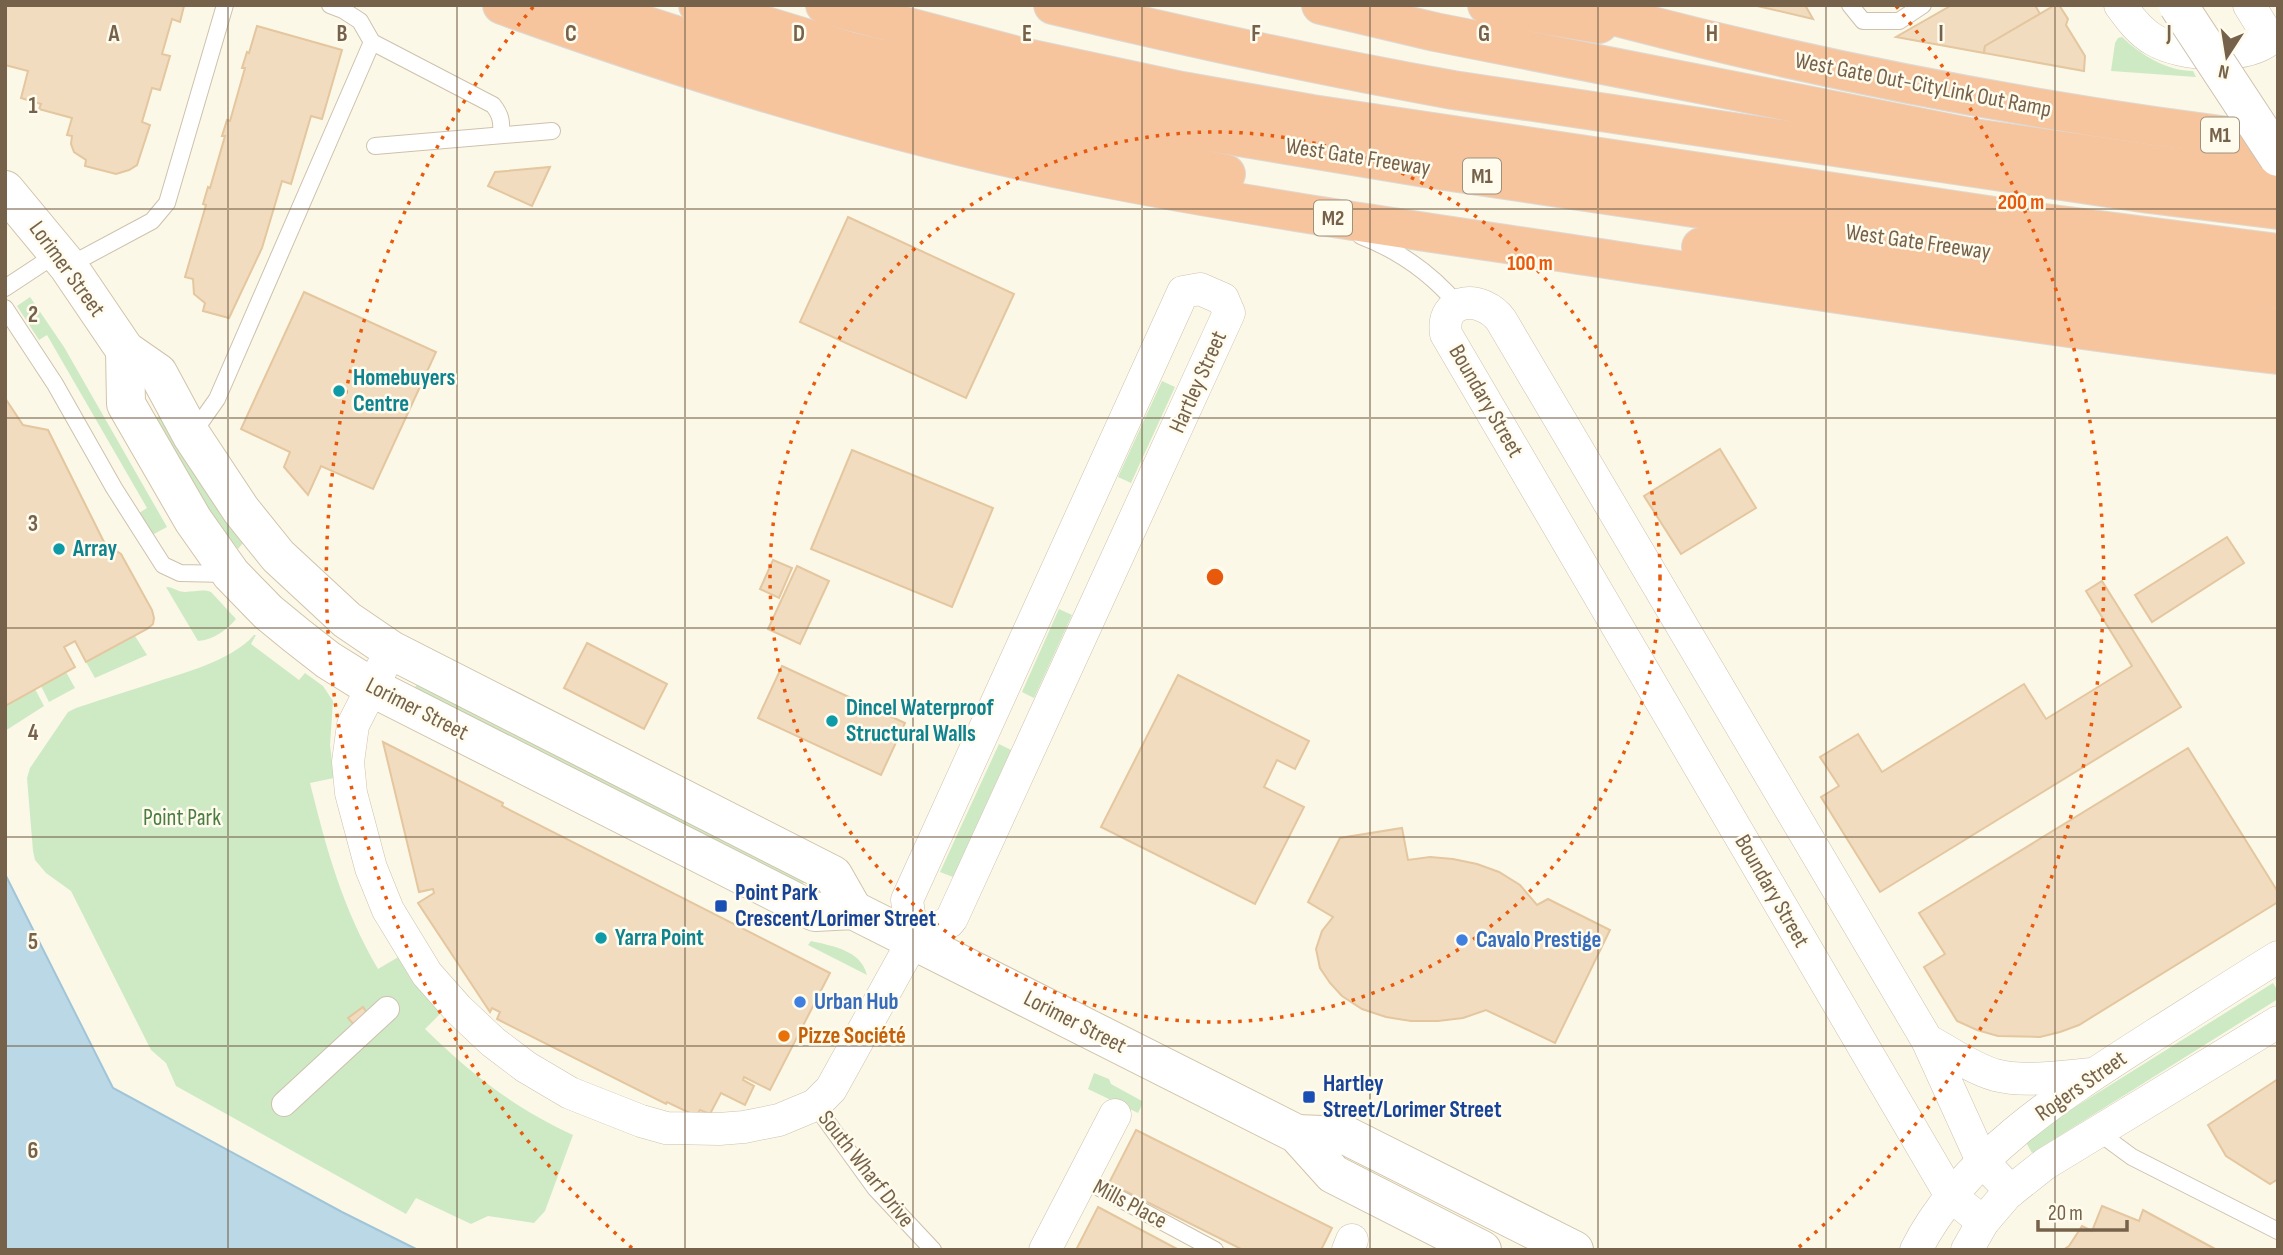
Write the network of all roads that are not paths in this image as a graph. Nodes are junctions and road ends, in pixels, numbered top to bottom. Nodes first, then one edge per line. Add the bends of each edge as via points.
1 (225, 5) edge
2 (330, 5) edge
3 (502, 5) edge
4 (584, 5) edge
5 (698, 5) edge
6 (825, 5) edge
7 (1053, 5) edge
8 (1321, 5) edge
9 (1487, 5) edge
10 (1572, 5) edge
11 (1850, 5) edge
12 (1923, 5) edge
13 (2120, 5) edge
14 (2178, 5) edge
15 (2249, 5) edge
16 (1692, 38) junction
17 (372, 41) junction
18 (552, 131) dead end
19 (501, 135) junction
20 (2278, 142) edge
21 (375, 146) dead end
22 (2278, 157) edge
23 (2278, 179) edge
24 (5, 190) edge
25 (1279, 209) junction
26 (2278, 210) edge
27 (2278, 253) edge
28 (63, 260) junction
29 (5, 288) edge
30 (2278, 289) edge
31 (1458, 305) junction
32 (5, 308) edge
33 (2278, 327) edge
34 (125, 350) junction
35 (2278, 355) edge
36 (191, 436) junction
37 (1076, 526) junction
38 (1124, 546) junction
39 (231, 574) junction
40 (391, 650) junction
41 (373, 688) junction
42 (992, 712) junction
43 (1038, 733) junction
44 (853, 910) junction
45 (913, 940) junction
46 (2278, 957) edge
47 (387, 1009) dead end
48 (2278, 1022) edge
49 (1927, 1040) junction
50 (2093, 1074) junction
51 (284, 1104) dead end
52 (815, 1105) junction
53 (1115, 1115) dead end
54 (2098, 1132) junction
55 (1297, 1134) junction
56 (1982, 1161) junction
57 (1082, 1178) junction
58 (2011, 1191) junction
59 (1951, 1196) junction
60 (1983, 1222) junction
61 (2278, 1231) edge
62 (933, 1250) edge
63 (1045, 1250) edge
64 (1215, 1250) edge
65 (1482, 1250) edge
66 (1574, 1250) edge
67 (1916, 1250) edge
68 (1967, 1250) edge

1 - 28 lane via 167,203 152,221
2 - 17 lane via 360,21
3 - 25 highway, M2 via 679,66 869,122 1084,174
4 - 33 highway via 729,53 976,121 1290,186 2021,294
5 - 30 highway, West Gate Freeway / M1 via 860,54 1185,128 1909,241
6 - 27 highway via 1018,56 1312,114 2021,220
7 - 26 highway via 1182,37 1453,90
8 - 23 highway via 1435,32 1974,138
9 - 16 highway
10 - 16 highway, West Gate Out-CityLink Out Ramp / M1
11 - 12 lane via 1863,21 1899,21
13 - 15 street via 2144,34 2164,46 2224,53 2249,50 2270,39
14 - 22 main road, bridge
16 - 20 highway, West Gate Out-CityLink Out Ramp / M1 via 1960,95
17 - 19 lane via 485,99 500,113
17 - 36 lane via 217,399
18 - 19 lane
19 - 21 lane
24 - 28 main road, Lorimer Street
25 - 31 lane via 1378,243 1430,275
25 - 35 highway, M2 via 1929,310
28 - 29 lane
28 - 34 main road, Lorimer Street
31 - 49 street via 1480,305 1501,320
31 - 59 street, Boundary Street via 1447,313 1446,334
32 - 39 lane via 163,565 180,573
34 - 36 main road, Lorimer Street via 158,373
34 - 39 main road, Lorimer Street via 126,404 193,520
36 - 40 main road, Lorimer Street via 278,556 347,620
37 - 38 street
37 - 38 street, Hartley Street via 1183,292 1200,289 1223,299 1229,313
37 - 42 street, Hartley Street
38 - 43 street, Hartley Street
39 - 41 main road, Lorimer Street via 268,612 328,660
40 - 41 street
40 - 44 main road, Lorimer Street via 833,874
41 - 44 main road, Lorimer Street via 815,912
41 - 52 street via 352,725 348,762 360,831 388,910 427,974 466,1017 526,1067 559,1087 666,1128 744,1127
42 - 43 street
42 - 45 street, Hartley Street via 906,900
43 - 45 street, Hartley Street via 949,922
44 - 45 main road, Lorimer Street
45 - 52 street, South Wharf Drive via 831,1089
45 - 55 main road, Lorimer Street
46 - 50 street, Rogers Street
47 - 51 street
48 - 54 street, Rogers Street
49 - 50 street via 1995,1075
49 - 56 street
50 - 56 street, Rogers Street
52 - 62 lane, South Wharf Drive via 874,1188
53 - 57 street, Mills Place
54 - 58 street, Rogers Street
54 - 61 lane via 2132,1157
55 - 65 main road, Lorimer Street via 1333,1174
55 - 66 main road, Lorimer Street via 1348,1136
56 - 58 street
56 - 59 street, Rogers Street
57 - 63 street, Mills Place
57 - 64 lane, Mills Place
58 - 60 street, Rogers Street
59 - 60 street, Boundary Street
59 - 67 street, Rogers Street
60 - 68 street, Rogers Street

